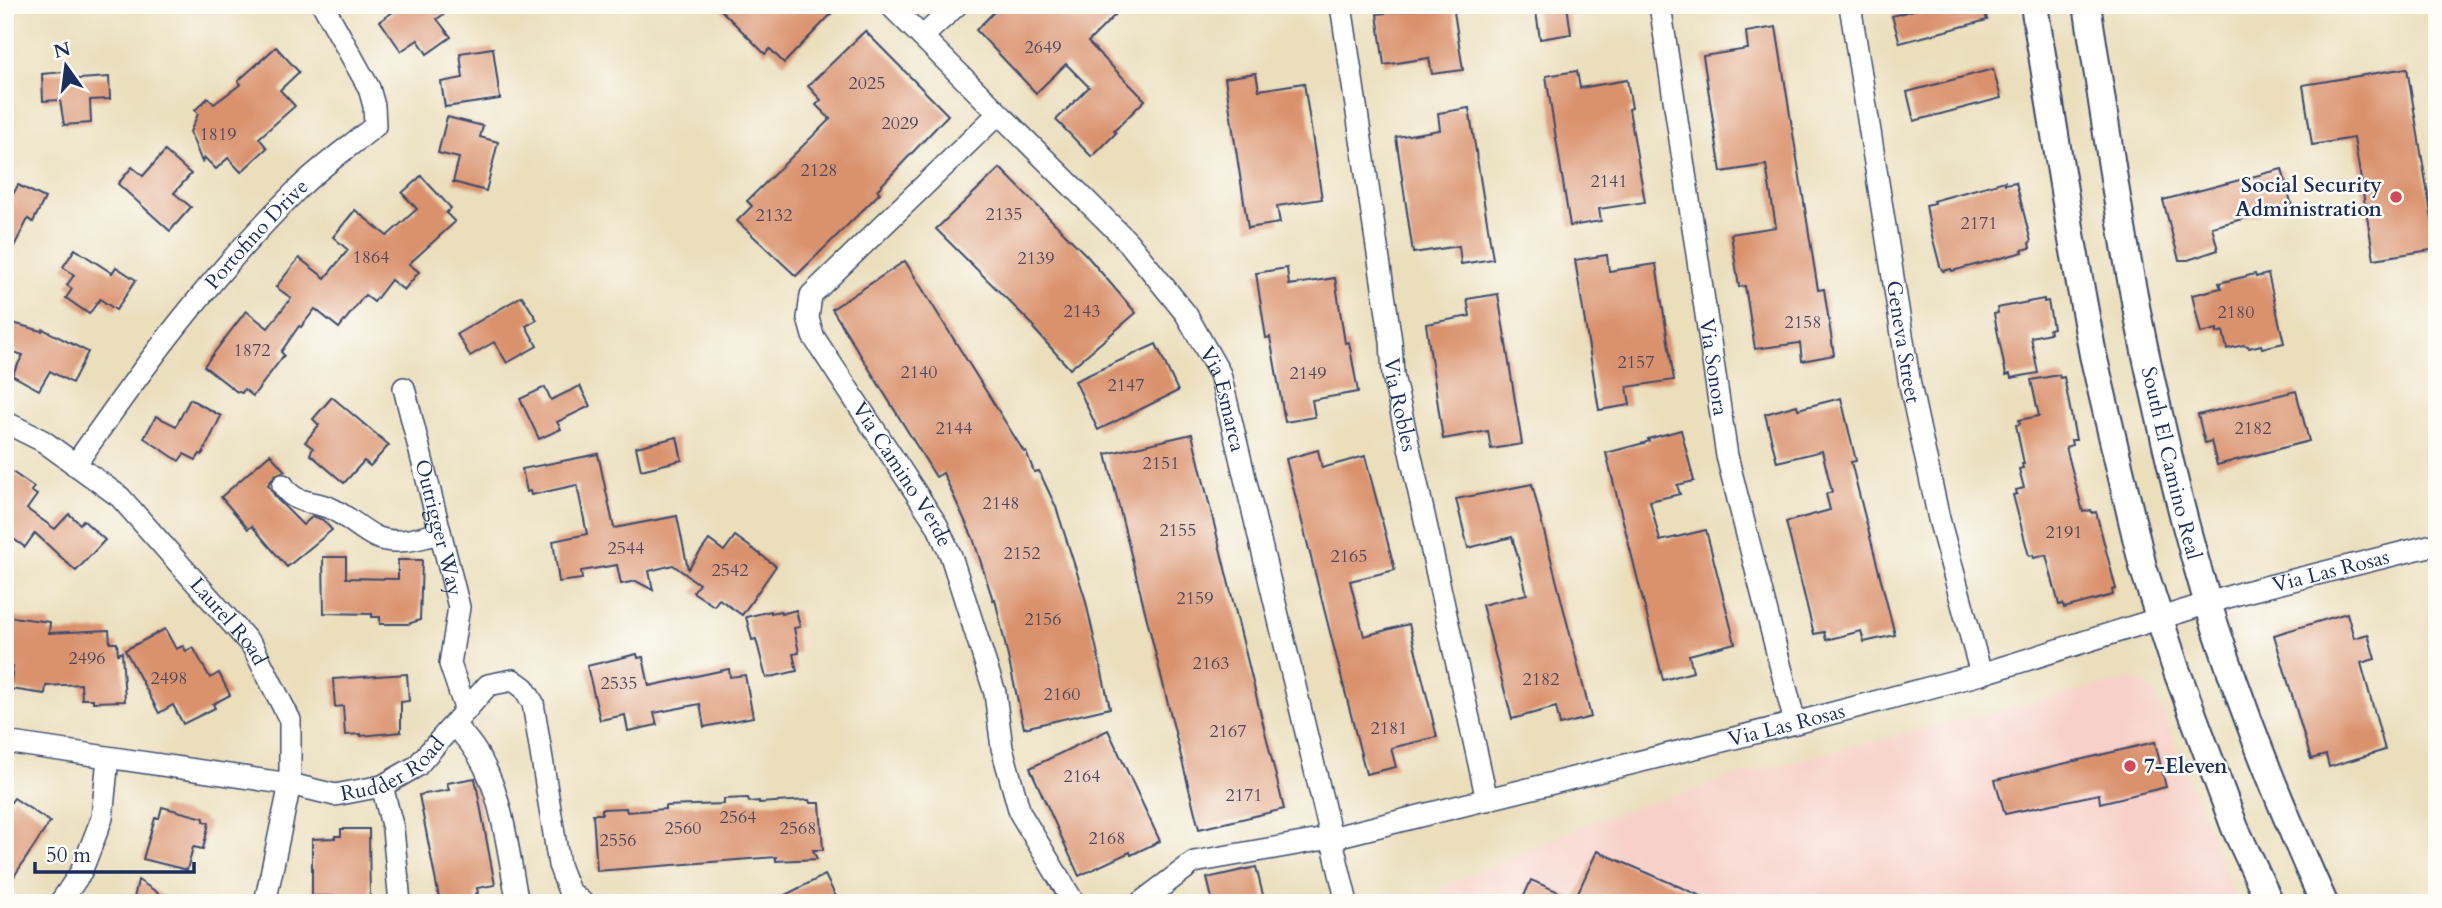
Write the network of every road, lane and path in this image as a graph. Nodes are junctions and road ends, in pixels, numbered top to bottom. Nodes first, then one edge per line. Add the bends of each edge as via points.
1 (323, 5) edge
2 (890, 5) edge
3 (957, 5) edge
4 (1341, 5) edge
5 (1660, 5) edge
6 (1850, 5) edge
7 (2034, 5) edge
8 (2087, 5) edge
9 (922, 37) junction
10 (998, 114) junction
11 (404, 388) dead end
12 (5, 422) edge
13 (75, 465) junction
14 (283, 485) dead end
15 (440, 533) junction
16 (2437, 544) edge
17 (2210, 604) junction
18 (2161, 620) junction
19 (1981, 674) junction
20 (459, 717) junction
21 (1796, 723) junction
22 (5, 742) edge
23 (108, 758) junction
24 (290, 784) junction
25 (382, 786) junction
26 (1487, 800) junction
27 (1331, 838) junction
28 (60, 903) edge
29 (265, 903) edge
30 (400, 903) edge
31 (518, 903) edge
32 (583, 903) edge
33 (1073, 903) edge
34 (1140, 903) edge
35 (1346, 903) edge
36 (2270, 903) edge
37 (2324, 903) edge

1 - 13 street, Portofino Drive via 369,88 375,126 298,189 228,263 147,361
2 - 9 street, Via Esmarca
3 - 9 street
4 - 26 street, Via Robles via 1393,375
5 - 21 street, Via Sonora via 1727,456
6 - 19 street, Geneva Street via 1910,385 1939,519
7 - 18 main road via 2093,355 2143,567
8 - 17 main road, South El Camino Real via 2150,374
9 - 10 street, Via Esmarca
10 - 27 street, Via Esmarca via 1128,242 1186,314 1220,374
10 - 33 street, Via Camino Verde via 811,295 808,318 813,336 937,525 995,693 1002,748 1020,813
11 - 15 street, Outrigger Way
12 - 13 street, Laurel Road via 43,441
13 - 24 street, Laurel Road via 120,497 253,647 290,720
14 - 15 street via 288,494 304,503 329,507 378,538 410,541
15 - 20 street, Outrigger Way via 459,607 450,664
16 - 17 street, Via Las Rosas
17 - 18 street, Via Las Rosas
17 - 37 main road, South El Camino Real via 2282,809
18 - 19 street, Via Las Rosas
18 - 36 main road via 2235,828
19 - 21 street, Via Las Rosas
20 - 25 street, Rudder Road via 416,766
20 - 31 street via 493,781
20 - 32 street, Rudder Road via 488,685 513,680 524,688 533,703 559,865 569,891
21 - 26 street, Via Las Rosas
22 - 23 street, Rudder Road
23 - 24 street, Rudder Road
23 - 28 street via 102,818 80,872
24 - 25 street, Rudder Road via 335,795
24 - 29 street, Laurel Road
25 - 30 street via 393,830
26 - 27 street, Via Las Rosas
27 - 34 street, Via Las Rosas via 1194,862
27 - 35 street, Via Esmarca

